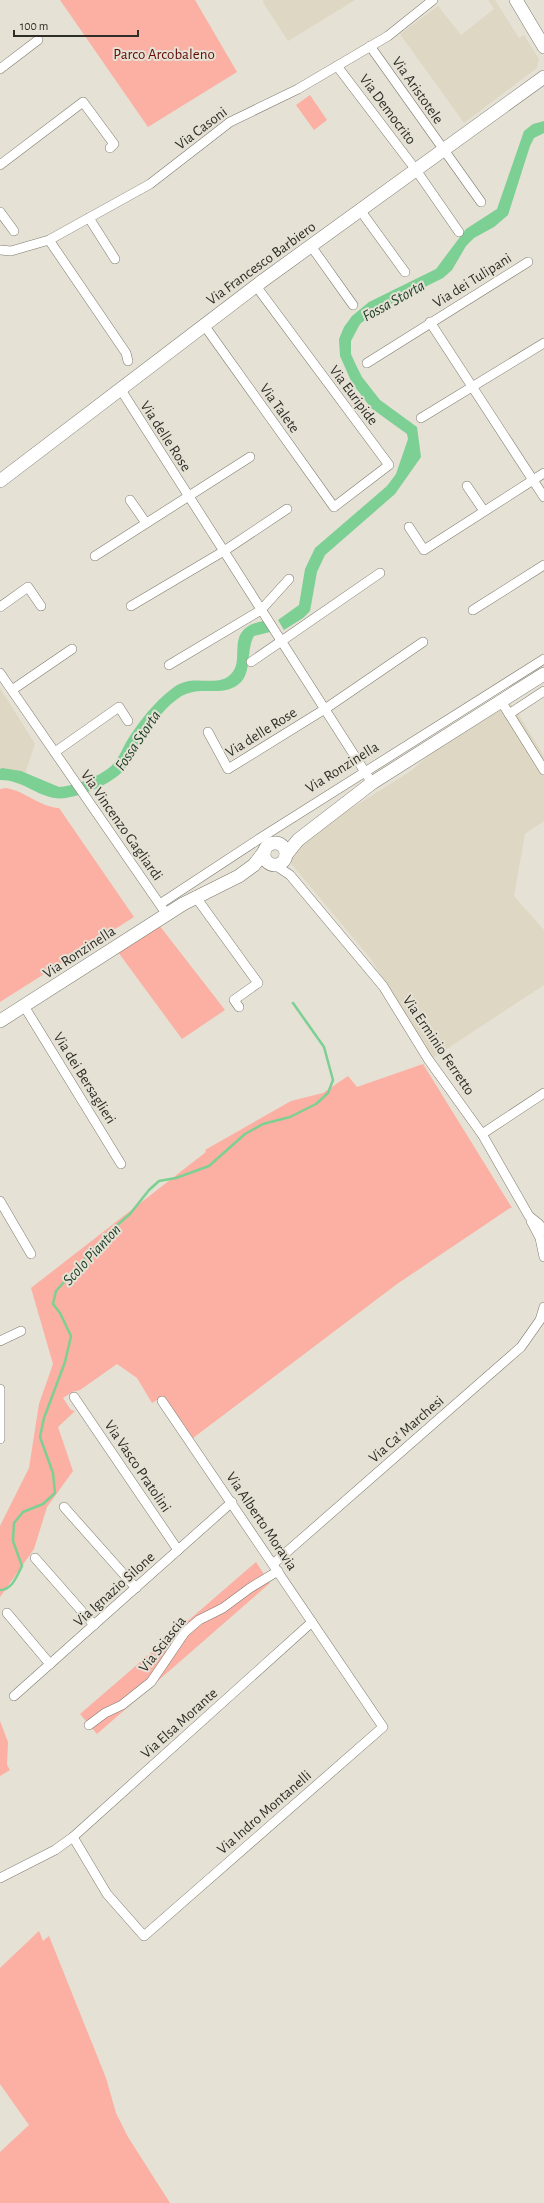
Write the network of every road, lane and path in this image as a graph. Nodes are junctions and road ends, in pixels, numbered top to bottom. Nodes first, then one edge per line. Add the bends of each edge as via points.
1 (433, 0) edge
2 (516, 0) edge
3 (38, 40) dead end
4 (370, 46) junction
5 (544, 47) edge
6 (337, 66) junction
7 (0, 69) edge
8 (544, 77) edge
9 (110, 148) dead end
10 (443, 150) junction
11 (0, 165) edge
12 (416, 170) junction
13 (481, 202) dead end
14 (360, 210) junction
15 (89, 218) junction
16 (2, 219) edge
17 (14, 231) dead end
18 (459, 232) dead end
19 (49, 240) junction
20 (311, 246) junction
21 (2, 252) edge
22 (115, 258) dead end
23 (528, 262) dead end
24 (405, 272) dead end
25 (256, 286) junction
26 (353, 305) dead end
27 (430, 322) junction
28 (204, 325) junction
29 (544, 342) edge
30 (128, 361) dead end
31 (367, 363) dead end
32 (472, 387) junction
33 (121, 390) junction
34 (421, 418) dead end
35 (250, 457) dead end
36 (544, 473) edge
37 (533, 480) junction
38 (0, 481) edge
39 (467, 486) dead end
40 (188, 496) junction
41 (544, 496) edge
42 (130, 500) dead end
43 (334, 507) joint
44 (287, 509) dead end
45 (484, 511) junction
46 (146, 523) junction
47 (409, 527) dead end
48 (224, 551) junction
49 (95, 556) dead end
50 (544, 565) edge
51 (380, 573) dead end
52 (289, 579) dead end
53 (41, 606) dead end
54 (131, 606) dead end
55 (0, 608) edge
56 (261, 610) junction
57 (473, 610) dead end
58 (282, 642) junction
59 (423, 642) dead end
60 (72, 649) dead end
61 (544, 659) edge
62 (251, 662) dead end
63 (169, 665) dead end
64 (0, 673) edge
65 (544, 674) edge
66 (12, 690) junction
67 (544, 691) edge
68 (501, 702) junction
69 (325, 709) junction
70 (509, 714) junction
71 (128, 721) dead end
72 (208, 732) dead end
73 (54, 752) junction
74 (544, 770) edge
75 (365, 772) junction
76 (372, 783) junction
77 (304, 835) junction
78 (276, 843) junction
79 (264, 852) junction
80 (279, 860) junction
81 (244, 873) junction
82 (195, 896) junction
83 (163, 909) junction
84 (24, 1006) junction
85 (239, 1007) dead end
86 (0, 1021) edge
87 (544, 1093) edge
88 (482, 1134) junction
89 (121, 1164) dead end
90 (0, 1201) edge
91 (529, 1216) junction
92 (544, 1232) edge
93 (31, 1254) dead end
94 (544, 1257) edge
95 (544, 1307) edge
96 (21, 1331) dead end
97 (0, 1341) edge
98 (0, 1389) edge
99 (74, 1397) dead end
100 (162, 1402) dead end
101 (0, 1440) edge
102 (232, 1502) junction
103 (64, 1507) dead end
104 (178, 1550) junction
105 (34, 1558) dead end
106 (276, 1567) junction
107 (136, 1588) junction
108 (7, 1613) dead end
109 (312, 1622) junction
110 (94, 1625) junction
111 (337, 1658) joint
112 (50, 1664) junction
113 (14, 1696) dead end
114 (89, 1725) dead end
115 (73, 1837) junction
116 (0, 1878) edge

1 - 4 street, Via Casoni via 388,36
2 - 5 street
3 - 7 street
4 - 6 street, Via Casoni
4 - 10 street, Via Aristotele
6 - 12 street, Via Democrito
6 - 15 street, Via Casoni via 298,89 230,122 150,184
8 - 10 street, Via Francesco Barbiero
9 - 11 street via 114,144 84,102
10 - 12 street, Via Francesco Barbiero
10 - 13 street, Via Aristotele
12 - 14 street, Via Francesco Barbiero
12 - 18 street, Via Democrito
14 - 20 street, Via Francesco Barbiero
14 - 24 street
15 - 19 street, Via Casoni
15 - 22 street
16 - 17 street
19 - 21 street, Via Casoni via 27,248
19 - 30 street via 126,353
20 - 25 street, Via Francesco Barbiero
20 - 26 street
23 - 27 street, Via dei Tulipani
25 - 28 street, Via Francesco Barbiero
25 - 43 street, Via Euripide via 389,465
27 - 31 street, Via dei Tulipani
27 - 32 street, Via dei Tulipani
28 - 33 street, Via Francesco Barbiero
28 - 43 street, Via Talete
29 - 32 street
32 - 34 street
32 - 37 street, Via dei Tulipani
33 - 38 street, Via Francesco Barbiero
33 - 40 street, Via delle Rose
35 - 40 street, Via delle Rose
36 - 37 street
37 - 41 street, Via dei Tulipani
37 - 45 street
39 - 45 street
40 - 46 street, Via delle Rose
40 - 48 street, Via delle Rose
42 - 46 street
44 - 48 street
45 - 47 street via 424,550
46 - 49 street, Via delle Rose
48 - 54 street
48 - 56 street, Via delle Rose
50 - 57 street
51 - 58 street
52 - 56 street
53 - 55 street via 28,587
56 - 58 street, Via delle Rose
56 - 63 street
58 - 62 street
58 - 69 street, Via delle Rose
59 - 69 street, Via delle Rose
60 - 66 street
61 - 75 street, Via Ronzinella
64 - 66 street, Via Vincenzo Gagliardi
65 - 68 street, Via Ronzinella
66 - 73 street, Via Vincenzo Gagliardi
67 - 70 street
68 - 70 street
68 - 76 street, Via Ronzinella
69 - 72 street, Via delle Rose via 228,769
69 - 75 street, Via delle Rose
70 - 74 street
71 - 73 street via 119,707
73 - 83 street, Via Vincenzo Gagliardi
75 - 76 street, Via delle Rose
75 - 83 street, Via Ronzinella
76 - 77 street, Via Ronzinella
77 - 78 street, Via Ronzinella
77 - 80 street, Via Ronzinella
78 - 79 street, Via Ronzinella via 268,845
78 - 80 street via 283,846
79 - 80 street via 265,859
79 - 81 street, Via Ronzinella via 257,863
80 - 81 street, Via Ronzinella
80 - 88 street, Via Erminio Ferretto via 383,986 428,1059
81 - 82 street, Via Ronzinella
82 - 83 street, Via Ronzinella
82 - 85 street via 258,983 234,1000
83 - 84 street, Via Ronzinella
84 - 86 street, Via Ronzinella
84 - 89 street, Via dei Bersaglieri
87 - 88 street
88 - 91 street, Via Erminio Ferretto
90 - 93 street
91 - 92 street, Via Erminio Ferretto
91 - 94 street via 540,1238
95 - 106 street, Via Ca' Marchesi via 540,1320 521,1347
96 - 97 street
98 - 101 street
99 - 104 street, Via Vasco Pratolini
100 - 102 street, Via Alberto Moravia
102 - 104 street, Via Ignazio Silone
102 - 106 street, Via Alberto Moravia
103 - 107 street
104 - 107 street, Via Ignazio Silone
105 - 110 street
106 - 109 street, Via Alberto Moravia
106 - 114 street, Via Sciascia via 223,1608 199,1620 185,1632 150,1682 122,1705
107 - 110 street, Via Ignazio Silone
108 - 112 street
109 - 111 street, Via Alberto Moravia
109 - 115 street, Via Elsa Morante
110 - 112 street, Via Ignazio Silone
111 - 115 street, Via Indro Montanelli via 383,1727 144,1936 107,1894
112 - 113 street, Via Ignazio Silone
115 - 116 street, Via Elsa Morante

